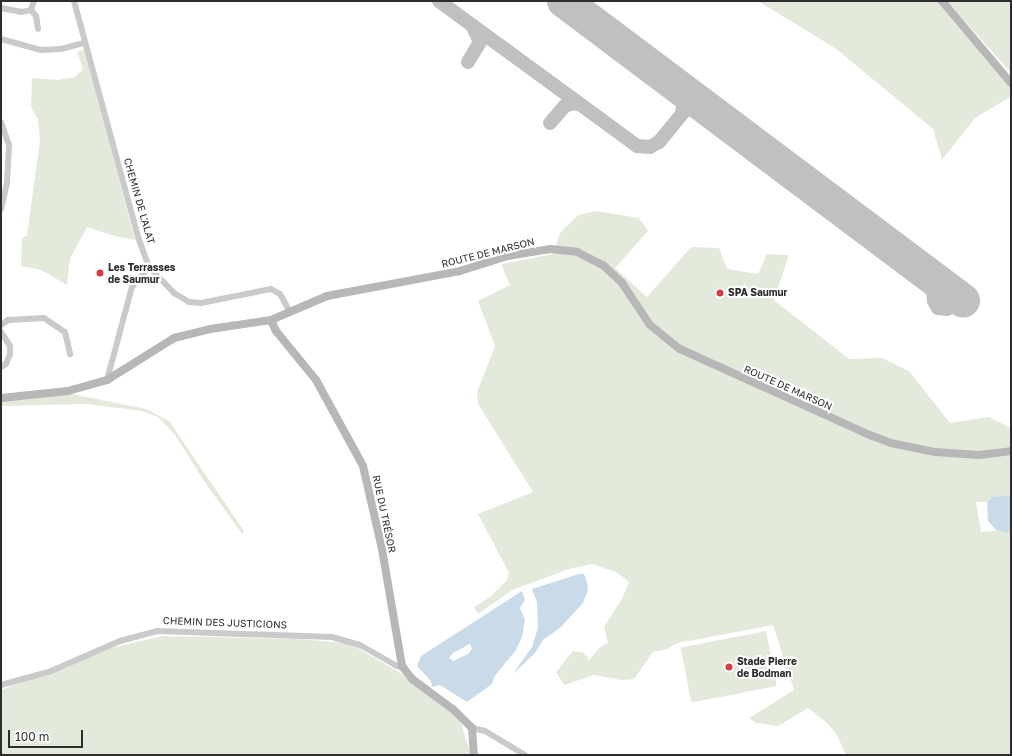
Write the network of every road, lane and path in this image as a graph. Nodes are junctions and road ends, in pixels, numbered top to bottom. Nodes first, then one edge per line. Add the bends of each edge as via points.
1 (34, 1) edge
2 (74, 1) edge
3 (942, 1) edge
4 (1, 8) edge
5 (31, 10) junction
6 (38, 29) dead end
7 (1, 39) edge
8 (84, 43) junction
9 (1011, 83) edge
10 (1, 122) edge
11 (8, 165) junction
12 (1, 167) edge
13 (1, 209) edge
14 (149, 266) junction
15 (290, 312) junction
16 (271, 320) junction
17 (1, 324) edge
18 (1, 332) edge
19 (70, 354) dead end
20 (1, 368) edge
21 (107, 380) junction
22 (1, 398) edge
23 (1011, 451) edge
24 (402, 666) junction
25 (1, 685) edge
26 (472, 728) junction
27 (474, 755) edge
28 (525, 755) edge

1 - 5 street
2 - 8 street, CHEMIN DE L'ALAT
3 - 9 street
4 - 5 street via 21,12
5 - 6 street via 36,16
7 - 8 street via 41,50 61,49
8 - 14 street, CHEMIN DE L'ALAT via 138,237
10 - 11 street via 9,145
11 - 12 street
11 - 13 street
14 - 15 street, CHEMIN DE L'ALAT via 174,293 189,302 201,303 271,289 280,294
14 - 21 street via 132,287
15 - 16 street, ROUTE DE MARSON
15 - 23 street, ROUTE DE MARSON via 327,296 460,271 530,251 566,250 587,256 614,274 650,325 670,343 697,358 891,444 949,454 979,455
16 - 21 street, ROUTE DE MARSON via 210,329 174,338
16 - 24 street, RUE DU TRÉSOR via 276,331 316,380 363,466 382,549
17 - 19 street via 8,320 44,318 66,332
18 - 20 street via 10,346 10,354 6,364
21 - 22 street, ROUTE DE MARSON via 68,390
24 - 25 street, CHEMIN DES JUSTICIONS via 396,666 360,646 332,637 158,631 120,641 51,671
24 - 26 street via 412,679 454,710
26 - 27 street
26 - 28 street via 485,731

